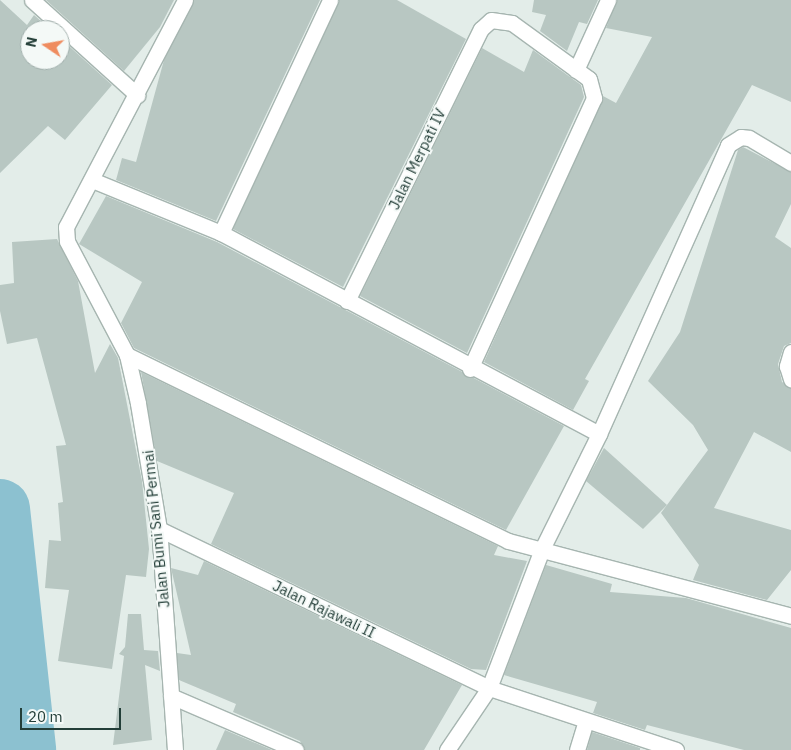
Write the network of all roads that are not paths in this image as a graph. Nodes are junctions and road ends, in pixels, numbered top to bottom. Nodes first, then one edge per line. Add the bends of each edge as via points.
1 (32, 0) edge
2 (185, 0) edge
3 (330, 0) edge
4 (608, 0) edge
5 (576, 70) junction
6 (137, 95) junction
7 (791, 163) edge
8 (92, 180) junction
9 (221, 233) junction
10 (347, 301) junction
11 (791, 352) edge
12 (127, 355) junction
13 (470, 369) junction
14 (791, 379) edge
15 (599, 434) junction
16 (159, 529) junction
17 (542, 549) junction
18 (791, 616) edge
19 (489, 688) junction
20 (171, 696) junction
21 (586, 721) junction
22 (175, 750) edge
23 (296, 750) edge
24 (447, 750) edge
25 (577, 750) edge
26 (676, 750) edge

1 - 6 street
2 - 6 street, Jalan Bumi Sani Permai
3 - 9 street
4 - 5 street
5 - 10 street, Jalan Merpati IV via 512,23 491,20 481,29
5 - 13 street via 594,88 591,110
6 - 8 street, Jalan Bumi Sani Permai
7 - 15 street via 749,138 741,137 728,145
8 - 9 street
8 - 12 street, Jalan Bumi Sani Permai via 70,213 67,241
9 - 10 street
10 - 13 street
11 - 14 street via 787,366
12 - 16 street, Jalan Bumi Sani Permai via 151,464
12 - 17 street via 508,541
13 - 15 street
15 - 17 street
16 - 19 street, Jalan Rajawali II
16 - 20 street, Jalan Bumi Sani Permai
17 - 18 street
17 - 19 street
19 - 21 street, Jalan Rajawali II
19 - 24 street
20 - 22 street, Jalan Bumi Sani Permai
20 - 23 street
21 - 25 street
21 - 26 street, Jalan Rajawali II

